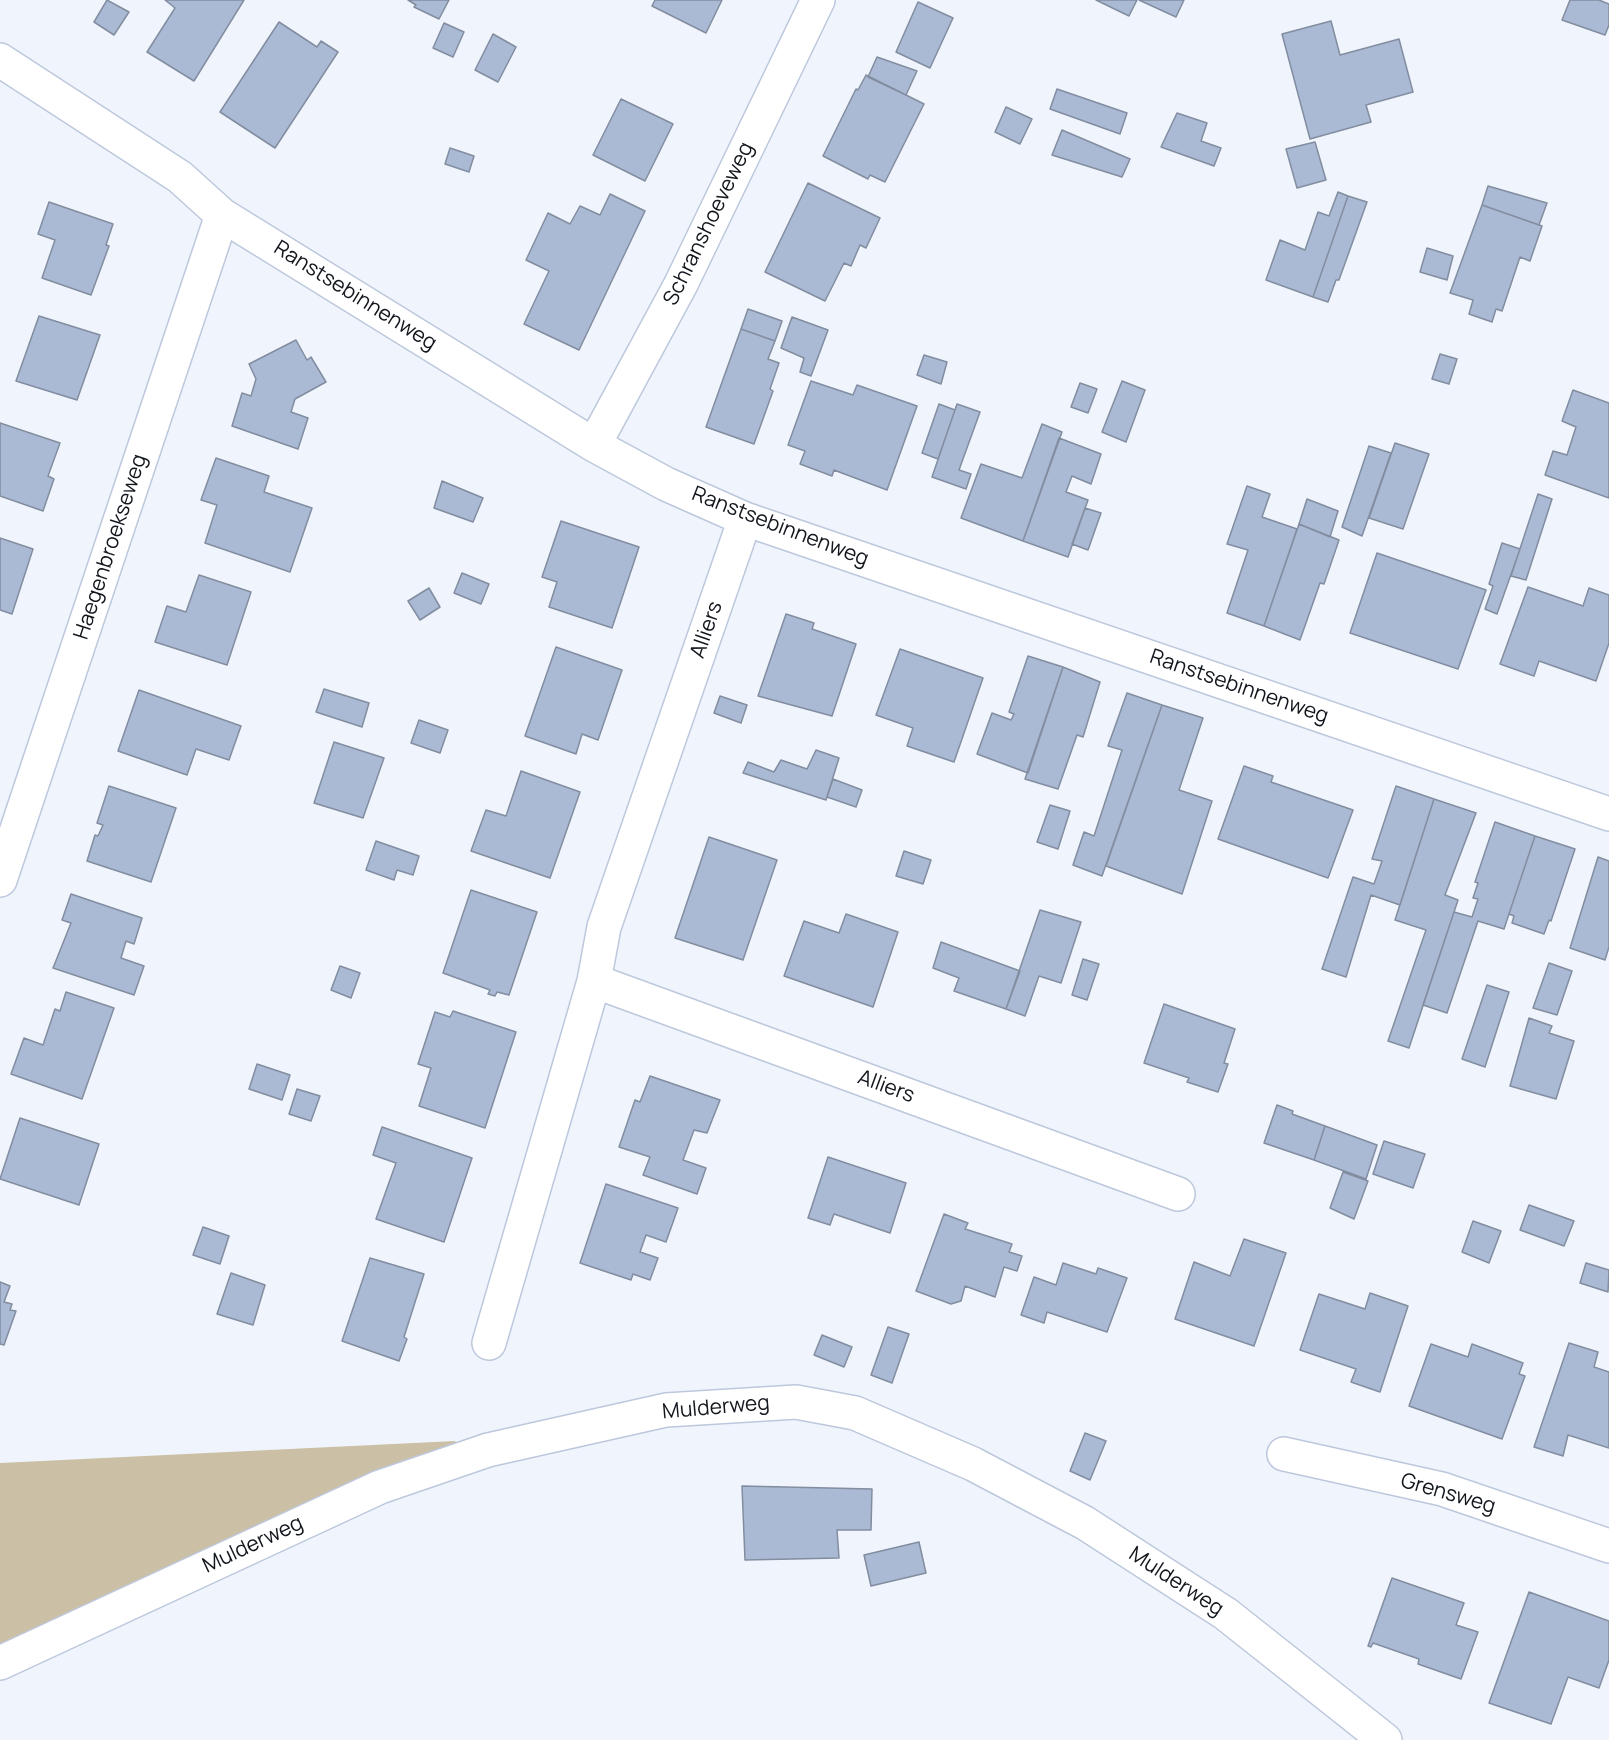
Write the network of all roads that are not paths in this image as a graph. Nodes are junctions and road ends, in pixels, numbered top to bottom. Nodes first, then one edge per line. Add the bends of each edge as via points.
1 (818, 0) edge
2 (0, 60) edge
3 (222, 214) junction
4 (594, 445) junction
5 (745, 519) junction
6 (1609, 814) edge
7 (0, 880) edge
8 (594, 981) junction
9 (1178, 1194) dead end
10 (489, 1343) dead end
11 (1284, 1454) dead end
12 (1609, 1546) edge
13 (0, 1663) edge
14 (1384, 1740) edge

1 - 4 street, Schranshoeveweg via 681,284
2 - 3 street, Ranstsebinnenweg via 180,177
3 - 4 street, Ranstsebinnenweg
3 - 7 street, Haegenbroekseweg
4 - 5 street, Ranstsebinnenweg
5 - 6 street, Ranstsebinnenweg
5 - 8 street, Alliers via 604,927
8 - 9 street, Alliers
8 - 10 street, Alliers
11 - 12 street, Grensweg via 1442,1489
13 - 14 street, Mulderweg via 370,1492 438,1466 488,1450 666,1410 796,1402 855,1413 909,1434 1085,1523 1226,1614

